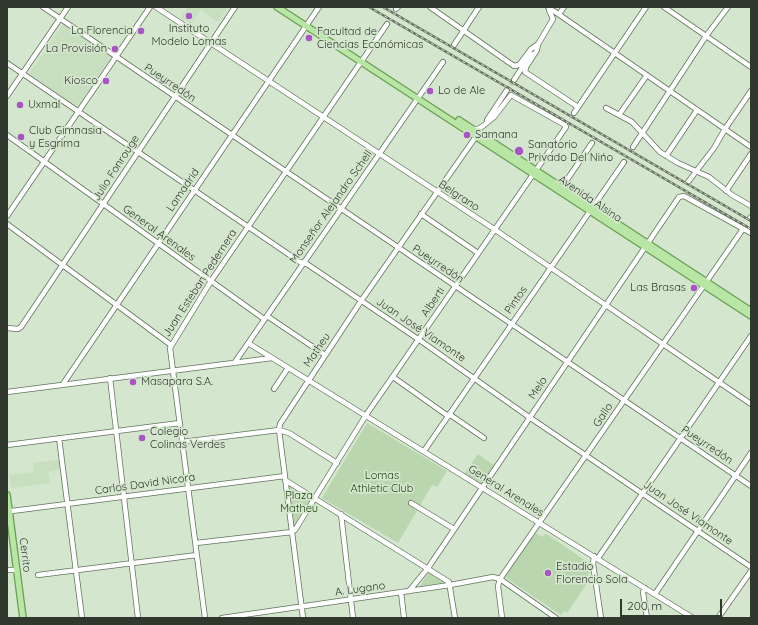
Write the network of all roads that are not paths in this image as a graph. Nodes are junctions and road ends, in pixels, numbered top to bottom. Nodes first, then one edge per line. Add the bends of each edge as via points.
1 (43, 7) edge
2 (68, 7) edge
3 (150, 7) edge
4 (156, 7) edge
5 (235, 7) edge
6 (277, 7) edge
7 (284, 7) edge
8 (317, 7) edge
9 (322, 7) edge
10 (430, 7) edge
11 (479, 7) edge
12 (548, 7) edge
13 (564, 7) edge
14 (646, 7) edge
15 (664, 7) edge
16 (728, 7) edge
17 (559, 14) junction
18 (60, 19) junction
19 (552, 22) junction
20 (308, 23) junction
21 (386, 24) dead end
22 (574, 25) junction
23 (463, 31) junction
24 (706, 36) junction
25 (210, 43) junction
26 (538, 44) junction
27 (454, 45) dead end
28 (614, 52) junction
29 (115, 56) junction
30 (363, 60) junction
31 (444, 62) dead end
32 (7, 63) edge
33 (751, 67) edge
34 (23, 73) junction
35 (647, 75) junction
36 (514, 80) tunnel mouth
37 (268, 81) junction
38 (505, 90) tunnel mouth
39 (670, 91) junction
40 (751, 91) edge
41 (7, 96) edge
42 (174, 97) junction
43 (420, 97) junction
44 (578, 107) junction
45 (606, 108) dead end
46 (697, 110) junction
47 (78, 111) junction
48 (574, 113) dead end
49 (619, 115) junction
50 (323, 117) junction
51 (565, 125) joint
52 (483, 126) junction
53 (473, 129) junction
54 (725, 129) junction
55 (478, 134) junction
56 (643, 134) junction
57 (7, 135) edge
58 (231, 135) junction
59 (485, 136) junction
60 (592, 143) dead end
61 (633, 147) dead end
62 (751, 147) edge
63 (137, 152) junction
64 (379, 154) junction
65 (751, 154) edge
66 (666, 156) junction
67 (44, 161) junction
68 (624, 162) dead end
69 (286, 171) junction
70 (534, 171) junction
71 (696, 171) junction
72 (688, 182) dead end
73 (562, 187) junction
74 (194, 190) junction
75 (726, 191) junction
76 (437, 192) junction
77 (103, 204) junction
78 (751, 206) edge
79 (340, 209) junction
80 (591, 209) junction
81 (421, 214) junction
82 (7, 216) edge
83 (7, 224) edge
84 (247, 226) junction
85 (743, 229) junction
86 (494, 230) junction
87 (751, 233) edge
88 (158, 243) junction
89 (646, 246) junction
90 (398, 248) junction
91 (478, 253) junction
92 (303, 263) junction
93 (63, 264) junction
94 (550, 268) junction
95 (211, 281) junction
96 (705, 284) junction
97 (454, 286) junction
98 (361, 300) junction
99 (117, 305) junction
100 (605, 306) junction
101 (751, 311) edge
102 (751, 316) edge
103 (266, 318) junction
104 (510, 324) junction
105 (7, 328) edge
106 (751, 336) edge
107 (418, 339) junction
108 (248, 343) junction
109 (171, 345) junction
110 (663, 345) junction
111 (325, 354) junction
112 (272, 358) junction
113 (235, 362) junction
114 (566, 362) junction
115 (288, 368) junction
116 (173, 370) junction
117 (393, 377) junction
118 (110, 378) junction
119 (474, 378) junction
120 (308, 380) junction
121 (718, 383) junction
122 (63, 384) junction
123 (274, 389) dead end
124 (7, 392) edge
125 (624, 401) junction
126 (751, 404) edge
127 (366, 415) junction
128 (448, 415) junction
129 (529, 417) junction
130 (180, 423) junction
131 (279, 430) junction
132 (116, 431) junction
133 (59, 438) junction
134 (484, 438) dead end
135 (680, 439) junction
136 (182, 442) junction
137 (7, 445) edge
138 (424, 451) junction
139 (751, 453) edge
140 (586, 455) junction
141 (337, 463) junction
142 (736, 476) junction
143 (285, 478) junction
144 (482, 486) junction
145 (751, 486) edge
146 (188, 487) junction
147 (643, 493) junction
148 (7, 495) edge
149 (123, 496) junction
150 (315, 499) junction
151 (411, 503) dead end
152 (67, 504) junction
153 (8, 509) edge
154 (341, 514) junction
155 (540, 522) junction
156 (454, 529) junction
157 (698, 531) junction
158 (292, 532) junction
159 (196, 543) junction
160 (197, 555) junction
161 (596, 557) junction
162 (132, 563) junction
163 (751, 567) edge
164 (428, 568) junction
165 (7, 570) edge
166 (17, 570) junction
167 (76, 570) junction
168 (751, 571) edge
169 (38, 575) dead end
170 (500, 579) junction
171 (450, 585) junction
172 (645, 588) junction
173 (409, 591) junction
174 (401, 592) junction
175 (655, 594) junction
176 (351, 599) junction
177 (302, 607) junction
178 (255, 616) edge
179 (23, 618) edge
180 (82, 618) edge
181 (138, 618) edge
182 (206, 618) edge
183 (222, 618) edge
184 (303, 618) edge
185 (353, 618) edge
186 (404, 618) edge
187 (455, 618) edge
188 (502, 618) edge
189 (556, 618) edge
190 (601, 618) edge
191 (647, 618) edge
192 (693, 618) edge
193 (718, 618) edge

1 - 18 street, Pueyrredón
2 - 18 street
3 - 29 street
4 - 25 street, Belgrano
5 - 25 street, Julio Fonrouge
6 - 20 main road, Avenida Alsina
7 - 20 main road, Avenida Alsina
8 - 20 street, Lamadrid
9 - 20 street, Lamadrid
10 - 23 street
11 - 23 street
12 - 17 street
12 - 19 street via 554,16
13 - 17 street
14 - 28 street
15 - 24 street
16 - 24 street
17 - 22 street
18 - 29 street, Pueyrredón
18 - 34 street
19 - 22 street via 560,18
19 - 26 street
20 - 30 main road, Avenida Alsina
20 - 37 street, Lamadrid
21 - 30 street, Juan Esteban Pedernera
22 - 28 street
23 - 26 street via 516,67 532,47
23 - 27 street
24 - 33 street
24 - 39 street
25 - 37 street, Belgrano
25 - 42 street, Julio Fonrouge
26 - 36 street
26 - 44 street via 525,72
28 - 35 street
28 - 44 street
29 - 42 street, Pueyrredón
29 - 47 street
30 - 43 main road, Avenida Alsina
30 - 50 street, Juan Esteban Pedernera
31 - 43 street, Monseñor Alejandro Schell
32 - 34 street, Juan José Viamonte
34 - 41 street
34 - 47 street, Juan José Viamonte
35 - 39 street
35 - 49 street
37 - 50 street, Belgrano
37 - 58 street, Lamadrid
38 - 52 street, Matheu via 488,113
39 - 46 street
39 - 56 street
40 - 54 street
42 - 58 street, Pueyrredón
42 - 63 street, Julio Fonrouge
43 - 53 main road, Avenida Alsina
43 - 55 main road, Avenida Alsina
43 - 64 street, Monseñor Alejandro Schell
44 - 48 street
45 - 49 street
46 - 54 street
46 - 66 street
47 - 63 street, Juan José Viamonte
47 - 67 street
49 - 56 street via 632,122
50 - 64 street, Belgrano
50 - 69 street, Juan Esteban Pedernera
51 - 52 street, Matheu via 514,95 509,95 494,117
51 - 70 street, Alberti
52 - 53 street, Matheu
52 - 55 street, Matheu
52 - 59 street
53 - 55 main road, Avenida Alsina
54 - 62 street
54 - 71 street via 711,153
55 - 59 main road, Avenida Alsina
55 - 70 main road, Avenida Alsina
55 - 76 street, Matheu
56 - 61 street
56 - 66 street
57 - 67 street, General Arenales
58 - 69 street, Pueyrredón
58 - 74 street, Lamadrid
59 - 70 main road, Avenida Alsina
60 - 73 street
63 - 74 street, Juan José Viamonte
63 - 77 street, Julio Fonrouge
64 - 76 street, Belgrano
64 - 79 street, Monseñor Alejandro Schell
65 - 75 street
66 - 71 street
67 - 77 street, General Arenales
67 - 82 street
68 - 80 street, Pintos
69 - 79 street, Pueyrredón
69 - 84 street, Juan Esteban Pedernera
70 - 73 main road, Avenida Alsina
70 - 80 main road, Avenida Alsina
70 - 86 street, Alberti
71 - 72 street
71 - 75 street via 709,177
73 - 80 main road, Avenida Alsina
74 - 84 street, Juan José Viamonte
74 - 88 street, Lamadrid
75 - 78 street
76 - 81 street, Matheu
76 - 86 street, Belgrano
77 - 88 street, General Arenales
77 - 93 street, Julio Fonrouge
79 - 90 street, Pueyrredón
79 - 92 street, Monseñor Alejandro Schell
80 - 89 main road, Avenida Alsina
80 - 94 street, Pintos
81 - 90 street, Matheu
81 - 91 street
83 - 93 street
84 - 92 street, Juan José Viamonte
84 - 95 street, Juan Esteban Pedernera
85 - 87 street
85 - 89 street, Melo via 682,196
85 - 96 street, Gallo
86 - 91 street, Alberti
86 - 94 street, Belgrano
88 - 95 street, General Arenales
88 - 99 street, Lamadrid
89 - 96 main road, Avenida Alsina
89 - 100 street, Melo
90 - 97 street, Pueyrredón
90 - 98 street, Matheu
91 - 97 street, Alberti
92 - 98 street, Juan José Viamonte
92 - 103 street, Monseñor Alejandro Schell
93 - 99 street
93 - 105 street, Julio Fonrouge via 21,327
94 - 100 street, Belgrano
94 - 104 street, Pintos
95 - 103 street, General Arenales
95 - 109 street, Juan Esteban Pedernera
96 - 101 main road, Avenida Alsina
96 - 102 main road, Avenida Alsina
96 - 110 street, Gallo
97 - 104 street, Pueyrredón
97 - 107 street, Alberti
98 - 107 street, Juan José Viamonte
98 - 111 street, Matheu
99 - 109 street
99 - 122 street, Lamadrid
100 - 110 street, Belgrano
100 - 114 street, Melo
103 - 108 street, Monseñor Alejandro Schell
103 - 111 street, General Arenales
104 - 114 street, Pueyrredón
104 - 119 street, Pintos
106 - 121 street
107 - 117 street, Alberti
107 - 119 street, Juan José Viamonte
108 - 112 street, General Arenales
108 - 113 street, Monseñor Alejandro Schell
109 - 116 street, Juan Esteban Pedernera
110 - 121 street, Belgrano
110 - 125 street, Gallo
111 - 120 street, Matheu
112 - 113 street
112 - 115 street, General Arenales
113 - 116 street
114 - 125 street, Pueyrredón
114 - 129 street, Melo
115 - 120 street, General Arenales
115 - 123 street
116 - 118 street
116 - 130 street, Juan Esteban Pedernera
117 - 127 street, Alberti
117 - 128 street
118 - 122 street
118 - 132 street
119 - 128 street, Pintos
119 - 129 street, Juan José Viamonte
120 - 127 street, General Arenales
120 - 131 street, Matheu via 281,422
121 - 126 street, Belgrano
121 - 135 street
122 - 124 street
125 - 135 street, Pueyrredón
125 - 140 street, Gallo
127 - 138 street, General Arenales
127 - 141 street, Alberti
128 - 134 street
128 - 138 street, Pintos
129 - 140 street, Juan José Viamonte
129 - 144 street, Melo
130 - 132 street
130 - 136 street, Juan Esteban Pedernera
131 - 136 street
131 - 141 street via 289,433
131 - 143 street
132 - 133 street
132 - 149 street
133 - 137 street
133 - 152 street
135 - 142 street, Pueyrredón
135 - 147 street
136 - 146 street, Juan Esteban Pedernera
138 - 144 street, General Arenales
139 - 142 street
140 - 147 street, Juan José Viamonte
140 - 155 street, Gallo
141 - 150 street, Alberti
142 - 145 street, Pueyrredón
142 - 157 street
143 - 146 street, Carlos David Nicora
143 - 150 street
143 - 158 street
144 - 155 street, General Arenales
144 - 156 street, Melo
146 - 149 street, Carlos David Nicora
146 - 159 street, Juan Esteban Pedernera
147 - 157 street, Juan José Viamonte
147 - 161 street
148 - 153 main road, Cerrito
149 - 152 street, Carlos David Nicora
149 - 162 street
150 - 154 street
150 - 158 street, Alberti
151 - 156 street
152 - 153 street, Carlos David Nicora via 12,511
152 - 167 street
153 - 166 main road, Cerrito
154 - 164 street
154 - 176 street
155 - 161 street, General Arenales
155 - 170 street, Gallo
156 - 164 street, Melo
157 - 163 street, Juan José Viamonte
157 - 175 street
158 - 159 street
158 - 177 street
159 - 160 street, Juan Esteban Pedernera
160 - 162 street
160 - 182 street, Juan Esteban Pedernera
161 - 172 street, General Arenales
161 - 190 street via 593,564
162 - 167 street
162 - 181 street
164 - 171 street via 447,580
164 - 173 street, Melo
165 - 166 street
166 - 179 main road, Cerrito
167 - 169 street
167 - 180 street
168 - 193 street
170 - 171 street, A. Lugano via 493,577
170 - 188 street via 498,586
170 - 189 street
171 - 173 street, A. Lugano
171 - 187 street
172 - 175 street, General Arenales
172 - 191 street via 643,592
173 - 174 street, A. Lugano
174 - 176 street, A. Lugano
174 - 186 street
175 - 192 street, General Arenales
176 - 177 street, A. Lugano
176 - 185 street
177 - 178 street, A. Lugano
177 - 184 street
178 - 183 street, A. Lugano

